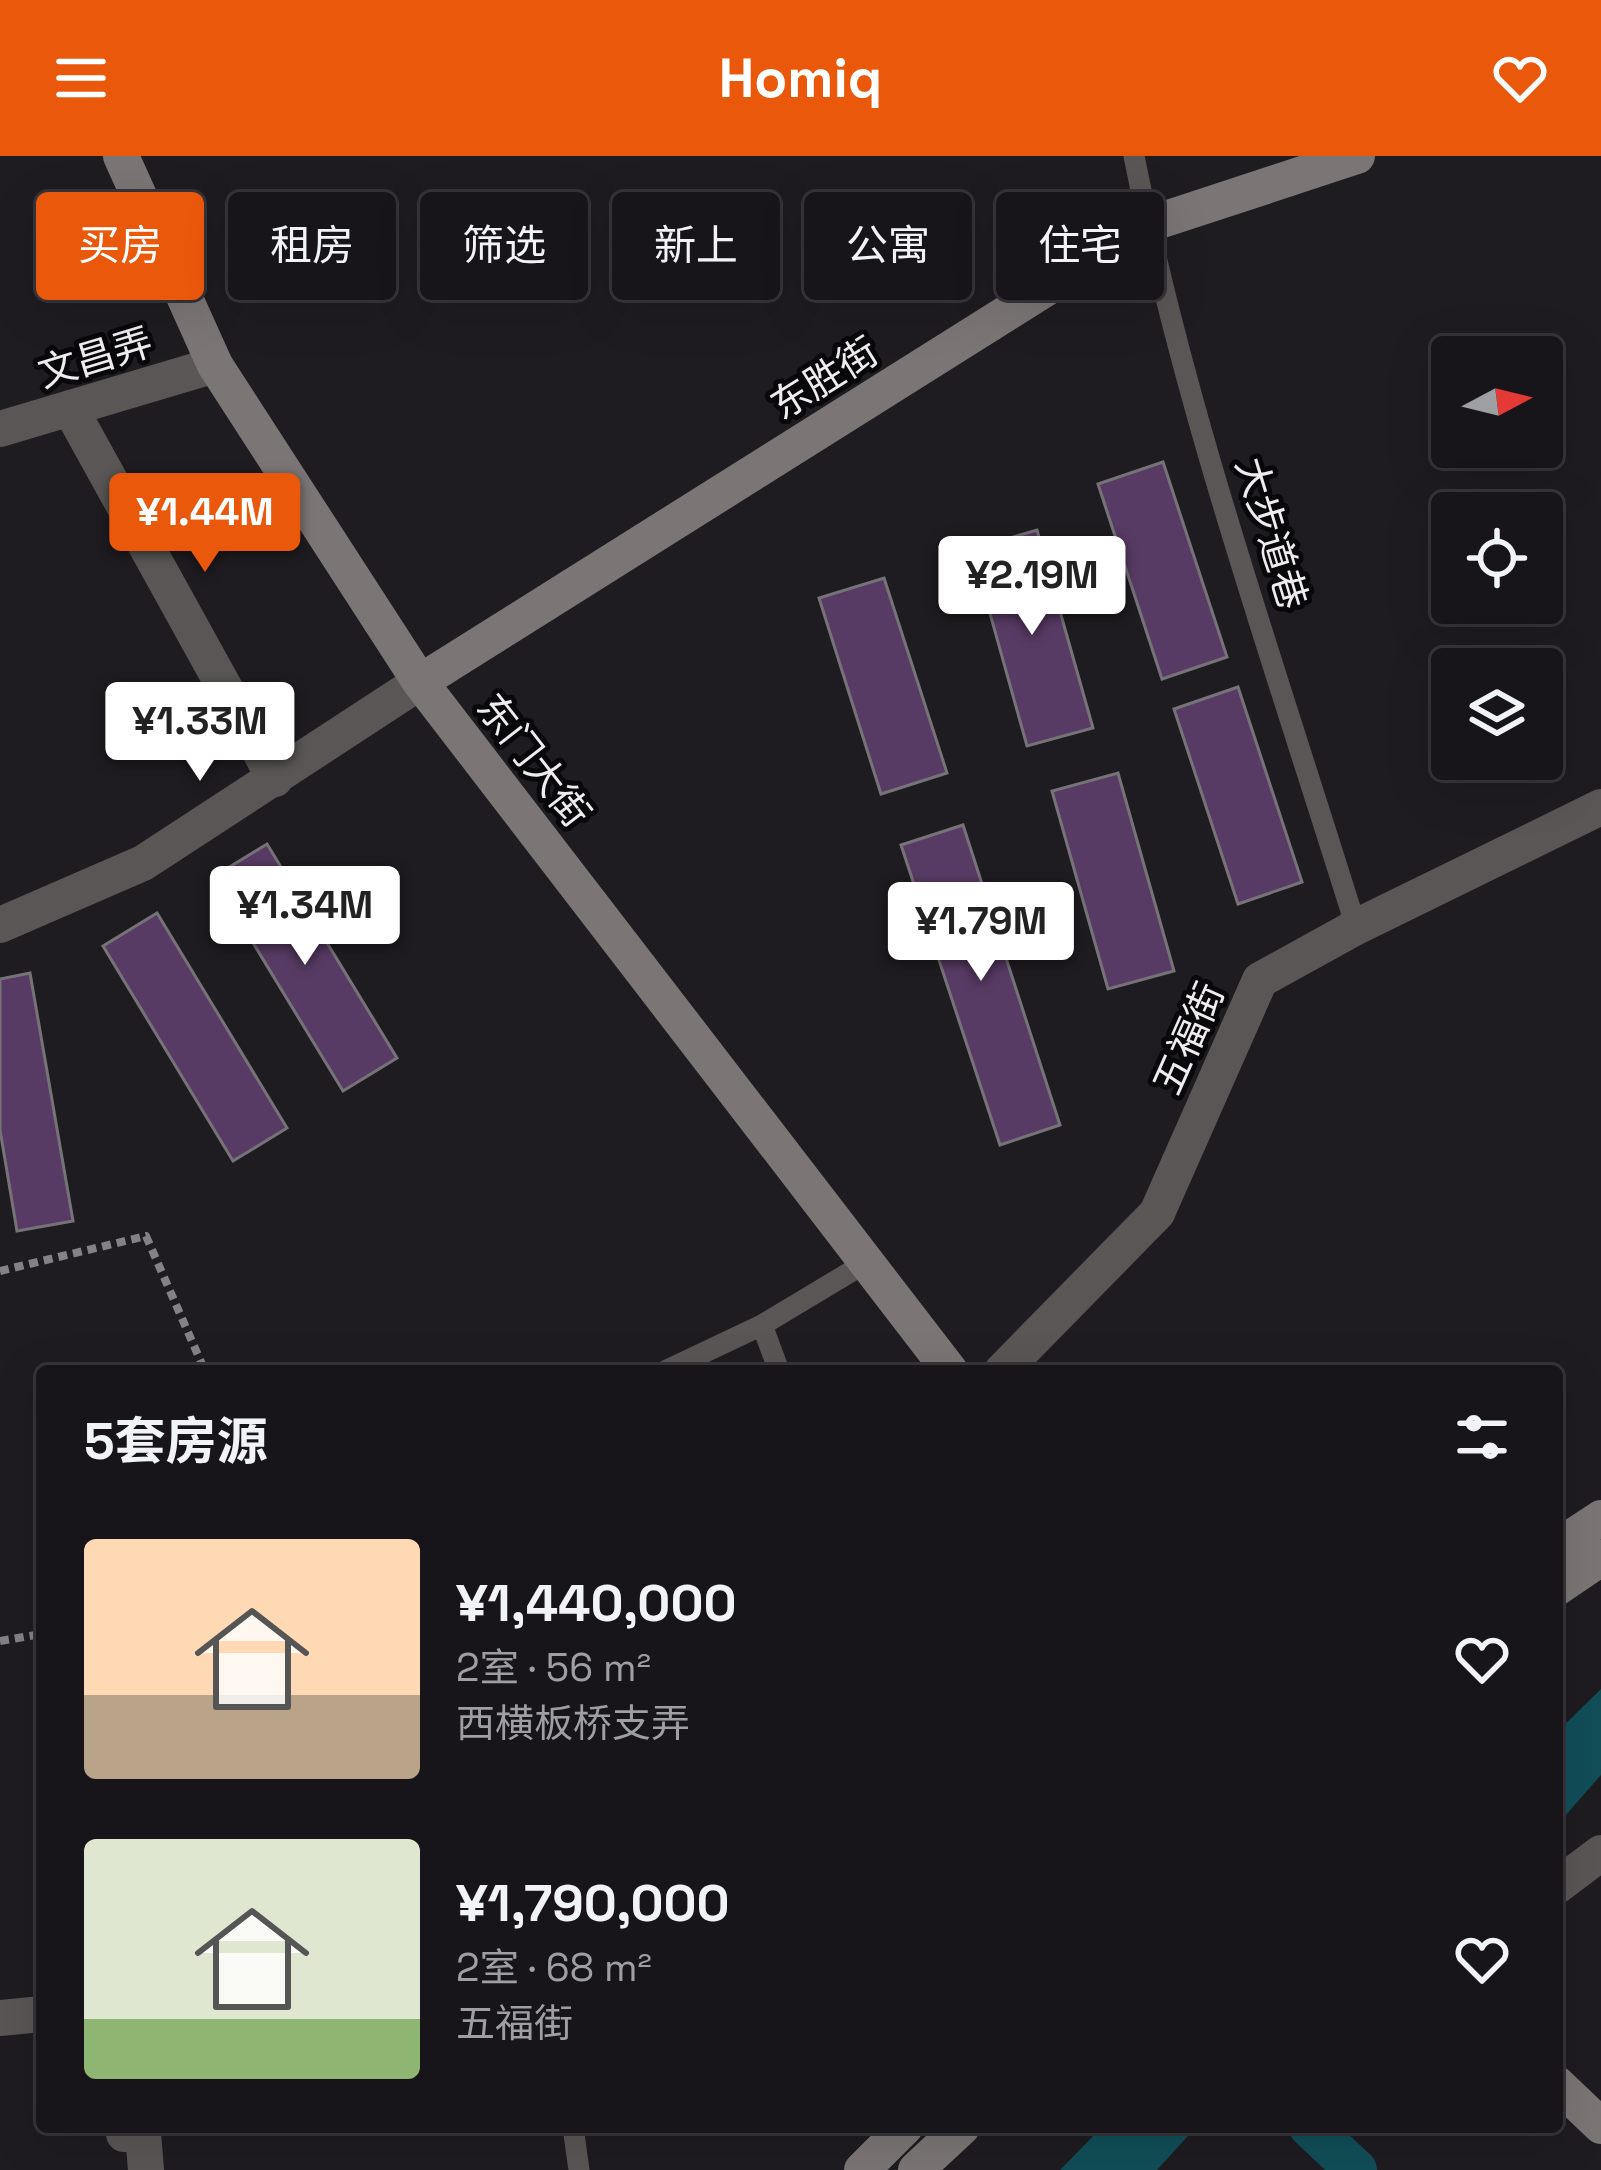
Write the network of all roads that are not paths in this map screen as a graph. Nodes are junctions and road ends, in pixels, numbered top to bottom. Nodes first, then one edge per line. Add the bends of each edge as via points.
1 (122, 156) edge
2 (1133, 156) edge
3 (1357, 156) edge
4 (1141, 192) edge
5 (1164, 220) edge
6 (1164, 286) edge
7 (1029, 300) edge
8 (215, 364) junction
9 (70, 408) junction
10 (0, 429) edge
11 (420, 682) junction
12 (274, 779) junction
13 (1601, 807) edge
14 (0, 925) edge
15 (1356, 927) junction
16 (867, 1262) junction
17 (762, 1324) junction
18 (677, 1365) edge
19 (777, 1365) edge
20 (945, 1365) edge
21 (1009, 1365) edge
22 (1601, 1518) edge
23 (1563, 1543) edge
24 (1601, 1558) edge
25 (1563, 1584) edge
26 (1601, 1853) edge
27 (1563, 1882) edge
28 (36, 2015) edge
29 (0, 2018) edge
30 (1563, 2090) edge
31 (1601, 2126) edge
32 (143, 2133) edge
33 (574, 2133) edge
34 (899, 2133) edge
35 (956, 2133) edge
36 (146, 2170) edge
37 (579, 2170) edge
38 (862, 2170) edge
39 (916, 2170) edge

1 - 8 street, 东门大街
2 - 4 lane, 大步道巷
3 - 5 street, 东胜街
6 - 15 lane, 大步道巷
7 - 11 street, 东胜街
8 - 9 street, 文昌弄
8 - 11 street, 东门大街
9 - 10 street, 文昌弄
9 - 12 street
11 - 12 street
11 - 16 street, 东门大街
12 - 14 street via 143,863
13 - 15 street, 五福街
15 - 21 street, 五福街 via 1260,980 1157,1213
16 - 17 lane
16 - 20 street, 东门大街
17 - 18 lane
17 - 19 lane
22 - 23 street
24 - 25 street
26 - 27 street
28 - 29 street
30 - 31 street
32 - 36 street
33 - 37 lane
34 - 38 street
35 - 39 street

